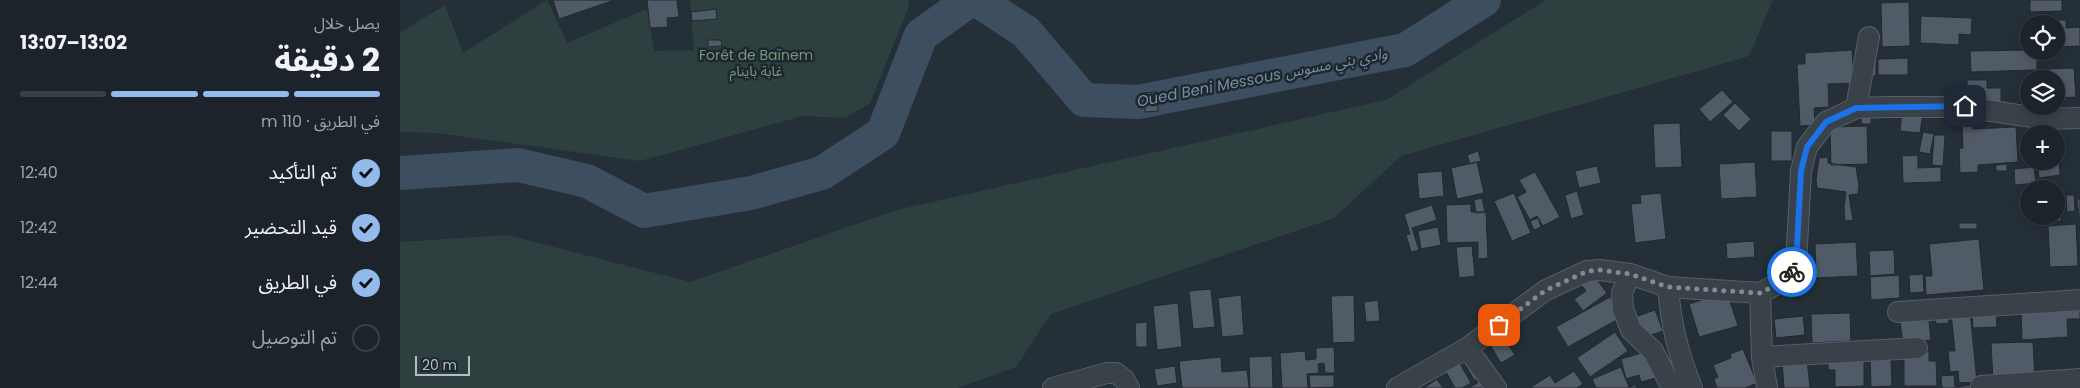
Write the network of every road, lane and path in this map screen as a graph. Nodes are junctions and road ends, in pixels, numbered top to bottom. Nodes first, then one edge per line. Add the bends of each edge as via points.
1 (1869, 37) dead end
2 (1856, 108) junction
3 (2080, 118) edge
4 (1630, 274) junction
5 (1668, 287) junction
6 (1760, 293) junction
7 (2080, 300) edge
8 (1898, 312) dead end
9 (1467, 348) junction
10 (1917, 348) dead end
11 (1762, 357) junction
12 (2080, 379) edge
13 (1053, 388) edge
14 (1129, 388) edge
15 (1397, 388) edge
16 (1496, 388) edge
17 (1672, 388) edge
18 (1692, 388) edge
19 (1767, 388) edge
20 (1981, 388) edge

1 - 2 street
2 - 3 street via 1965,106 2044,119
2 - 6 street via 1826,122 1807,147 1801,171 1796,265 1788,279
4 - 5 street
4 - 9 street via 1588,271 1546,290
4 - 17 street via 1622,293 1623,309 1631,330 1653,351
5 - 6 street
5 - 18 street via 1670,318 1678,352
6 - 11 street
7 - 8 street
9 - 15 street
9 - 16 street
10 - 11 street
11 - 19 street
12 - 20 street
13 - 14 street via 1116,373 1124,378

